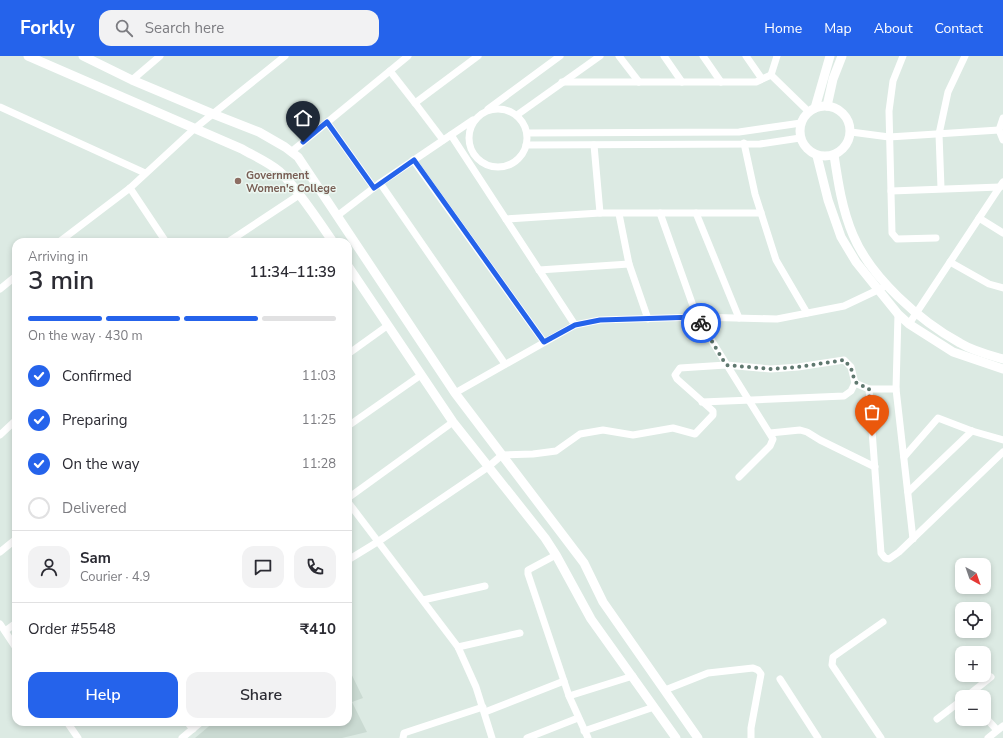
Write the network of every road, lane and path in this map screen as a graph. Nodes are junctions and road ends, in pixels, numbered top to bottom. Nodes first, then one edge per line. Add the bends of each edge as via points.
1 (28, 56) edge
2 (83, 56) edge
3 (160, 56) edge
4 (285, 56) edge
5 (408, 56) edge
6 (478, 56) edge
7 (560, 56) edge
8 (600, 56) edge
9 (619, 56) edge
10 (664, 56) edge
11 (703, 56) edge
12 (746, 56) edge
13 (777, 56) edge
14 (830, 56) edge
15 (842, 56) edge
16 (903, 56) edge
17 (965, 56) edge
18 (390, 71) junction
19 (772, 75) junction
20 (762, 79) junction
21 (132, 80) junction
22 (562, 82) junction
23 (639, 82) junction
24 (682, 82) junction
25 (720, 82) junction
26 (415, 103) junction
27 (827, 106) junction
28 (0, 107) edge
29 (812, 110) junction
30 (485, 112) junction
31 (213, 114) junction
32 (517, 115) junction
33 (1003, 118) edge
34 (475, 119) junction
35 (327, 122) junction
36 (801, 123) junction
37 (194, 129) junction
38 (999, 130) junction
39 (851, 132) junction
40 (527, 133) junction
41 (451, 134) junction
42 (939, 134) junction
43 (889, 137) junction
44 (800, 138) junction
45 (443, 140) junction
46 (1003, 140) edge
47 (744, 143) junction
48 (526, 145) junction
49 (594, 145) junction
50 (291, 152) junction
51 (834, 155) junction
52 (817, 156) junction
53 (414, 160) junction
54 (145, 173) junction
55 (380, 183) junction
56 (1002, 185) edge
57 (130, 188) junction
58 (374, 188) junction
59 (941, 188) junction
60 (891, 191) junction
61 (299, 195) junction
62 (600, 213) junction
63 (660, 213) junction
64 (696, 213) junction
65 (620, 214) junction
66 (761, 214) junction
67 (338, 216) junction
68 (979, 218) junction
69 (506, 219) junction
70 (1003, 233) edge
71 (64, 238) edge
72 (163, 238) edge
73 (234, 238) edge
74 (330, 238) edge
75 (936, 238) dead end
76 (950, 262) junction
77 (629, 264) junction
78 (539, 270) junction
79 (352, 272) edge
80 (12, 279) edge
81 (887, 284) junction
82 (1003, 288) edge
83 (0, 289) edge
84 (878, 291) junction
85 (807, 313) junction
86 (915, 313) junction
87 (898, 314) junction
88 (697, 317) junction
89 (739, 318) junction
90 (648, 319) junction
91 (909, 324) junction
92 (575, 325) junction
93 (387, 326) junction
94 (544, 342) junction
95 (352, 351) edge
96 (1003, 359) edge
97 (505, 364) junction
98 (726, 365) junction
99 (1003, 369) edge
100 (421, 375) junction
101 (855, 382) junction
102 (869, 389) junction
103 (896, 390) junction
104 (455, 393) junction
105 (747, 399) junction
106 (702, 402) junction
107 (454, 422) junction
108 (352, 423) edge
109 (12, 424) edge
110 (972, 431) junction
111 (770, 433) junction
112 (0, 435) edge
113 (1003, 440) edge
114 (1003, 452) edge
115 (502, 455) junction
116 (904, 457) junction
117 (488, 467) junction
118 (874, 467) junction
119 (739, 477) dead end
120 (908, 492) junction
121 (352, 495) edge
122 (352, 507) edge
123 (913, 539) junction
124 (379, 541) junction
125 (12, 542) edge
126 (0, 552) edge
127 (556, 555) junction
128 (352, 558) edge
129 (485, 586) dead end
130 (423, 600) junction
131 (883, 622) dead end
132 (0, 624) edge
133 (12, 626) edge
134 (4, 631) junction
135 (520, 633) dead end
136 (12, 642) edge
137 (458, 647) junction
138 (633, 676) junction
139 (780, 679) dead end
140 (564, 681) junction
141 (985, 682) edge
142 (665, 690) junction
143 (975, 690) edge
144 (569, 696) junction
145 (955, 706) edge
146 (654, 707) junction
147 (484, 709) junction
148 (578, 718) junction
149 (937, 719) dead end
150 (991, 721) edge
151 (70, 726) edge
152 (191, 726) edge
153 (196, 726) edge
154 (1000, 728) edge
155 (193, 729) junction
156 (586, 734) edge
157 (78, 738) edge
158 (182, 738) edge
159 (403, 738) edge
160 (492, 738) edge
161 (527, 738) edge
162 (676, 738) edge
163 (698, 738) edge
164 (751, 738) edge
165 (818, 738) edge
166 (881, 738) edge
167 (988, 738) edge

1 - 37 street
2 - 21 street
3 - 21 street
4 - 31 street
5 - 18 street
6 - 26 street
7 - 30 street
8 - 22 street
9 - 23 street
10 - 24 street
11 - 25 street
12 - 20 street
13 - 19 street
14 - 29 street
15 - 27 street via 833,78
16 - 43 street via 893,82
17 - 42 street via 948,92
18 - 26 street
18 - 35 street
19 - 20 street
19 - 29 street
20 - 25 street via 756,82
21 - 31 street
22 - 23 street
22 - 32 street
23 - 24 street
24 - 25 street
26 - 45 street
27 - 29 street
27 - 39 street via 835,107 847,117
28 - 54 street
29 - 36 street
30 - 32 street via 496,108
30 - 34 street
31 - 37 street
31 - 50 street via 259,132
32 - 40 street
33 - 38 street
34 - 41 street
34 - 48 street via 468,141 479,161 490,166 502,167 521,155
35 - 50 street
35 - 58 street
36 - 40 street via 739,132
36 - 44 street
37 - 54 street
37 - 61 street via 242,149 265,162 279,171
38 - 42 street
38 - 46 street
39 - 43 street
39 - 51 street via 846,146
40 - 48 street
41 - 45 street
41 - 69 street
42 - 43 street
42 - 59 street
43 - 60 street
44 - 47 street via 760,144
44 - 52 street via 804,146
45 - 53 street
47 - 49 street
47 - 66 street
48 - 49 street
49 - 62 street
50 - 67 street via 305,167
51 - 52 street
51 - 81 street via 841,198 853,235 864,255
52 - 84 street via 841,237
53 - 55 street
53 - 94 street
54 - 57 street
55 - 58 street
55 - 97 street
56 - 59 street
56 - 68 street
57 - 71 street
57 - 72 street
58 - 67 street
59 - 60 street
60 - 75 street via 892,233 897,239
61 - 73 street
61 - 74 street
62 - 65 street
62 - 69 street
63 - 64 street
63 - 65 street
63 - 88 street
64 - 66 street
64 - 89 street
65 - 77 street
66 - 85 street via 776,260
67 - 104 street
68 - 70 street
68 - 76 street
69 - 78 street
76 - 82 street via 989,284
76 - 86 street
77 - 78 street
77 - 90 street
78 - 92 street
79 - 93 street
80 - 83 street
81 - 84 street
81 - 86 street
84 - 85 street via 844,306
84 - 87 street
85 - 89 street via 777,319
86 - 91 street
86 - 96 street via 960,344
87 - 91 street
87 - 103 street
88 - 89 street
88 - 90 street
88 - 98 street
90 - 92 street via 600,320
91 - 99 street via 953,352
92 - 94 street
93 - 95 street
93 - 100 street
94 - 97 street
97 - 104 street
98 - 101 street via 771,369 844,360 851,368
98 - 105 street
98 - 106 street via 680,368 676,371 674,375 677,379
100 - 107 street
100 - 108 street
101 - 102 street
101 - 105 street via 851,391 844,396
102 - 103 street
102 - 118 street
103 - 116 street
104 - 115 street
105 - 106 street
105 - 111 street
106 - 115 street via 713,415 695,434 673,428 633,434 603,430 580,434 556,451
107 - 117 street
107 - 121 street
109 - 112 street
110 - 113 street
110 - 116 street via 938,418
110 - 120 street
111 - 118 street via 800,430 807,432
111 - 119 street via 773,439 770,446
114 - 123 street
115 - 117 street
115 - 142 street via 584,563 603,602
116 - 120 street
117 - 124 street
117 - 127 street
118 - 123 street via 881,553 889,559
120 - 123 street
122 - 124 street
124 - 128 street
124 - 130 street
125 - 126 street
127 - 138 street via 591,619
127 - 140 street via 528,570 528,574
129 - 130 street
130 - 137 street
131 - 166 street via 833,657 832,665
132 - 134 street
133 - 134 street
134 - 136 street
135 - 137 street
137 - 147 street
138 - 144 street
138 - 146 street
139 - 165 street
140 - 144 street
140 - 147 street
141 - 143 street
142 - 163 street
142 - 164 street via 708,673 752,668 758,670 761,674
144 - 148 street
145 - 149 street
146 - 156 street
146 - 162 street
147 - 159 street via 404,733
147 - 160 street
148 - 156 street
148 - 161 street
150 - 154 street
151 - 157 street
152 - 155 street
153 - 155 street
154 - 167 street
155 - 158 street

